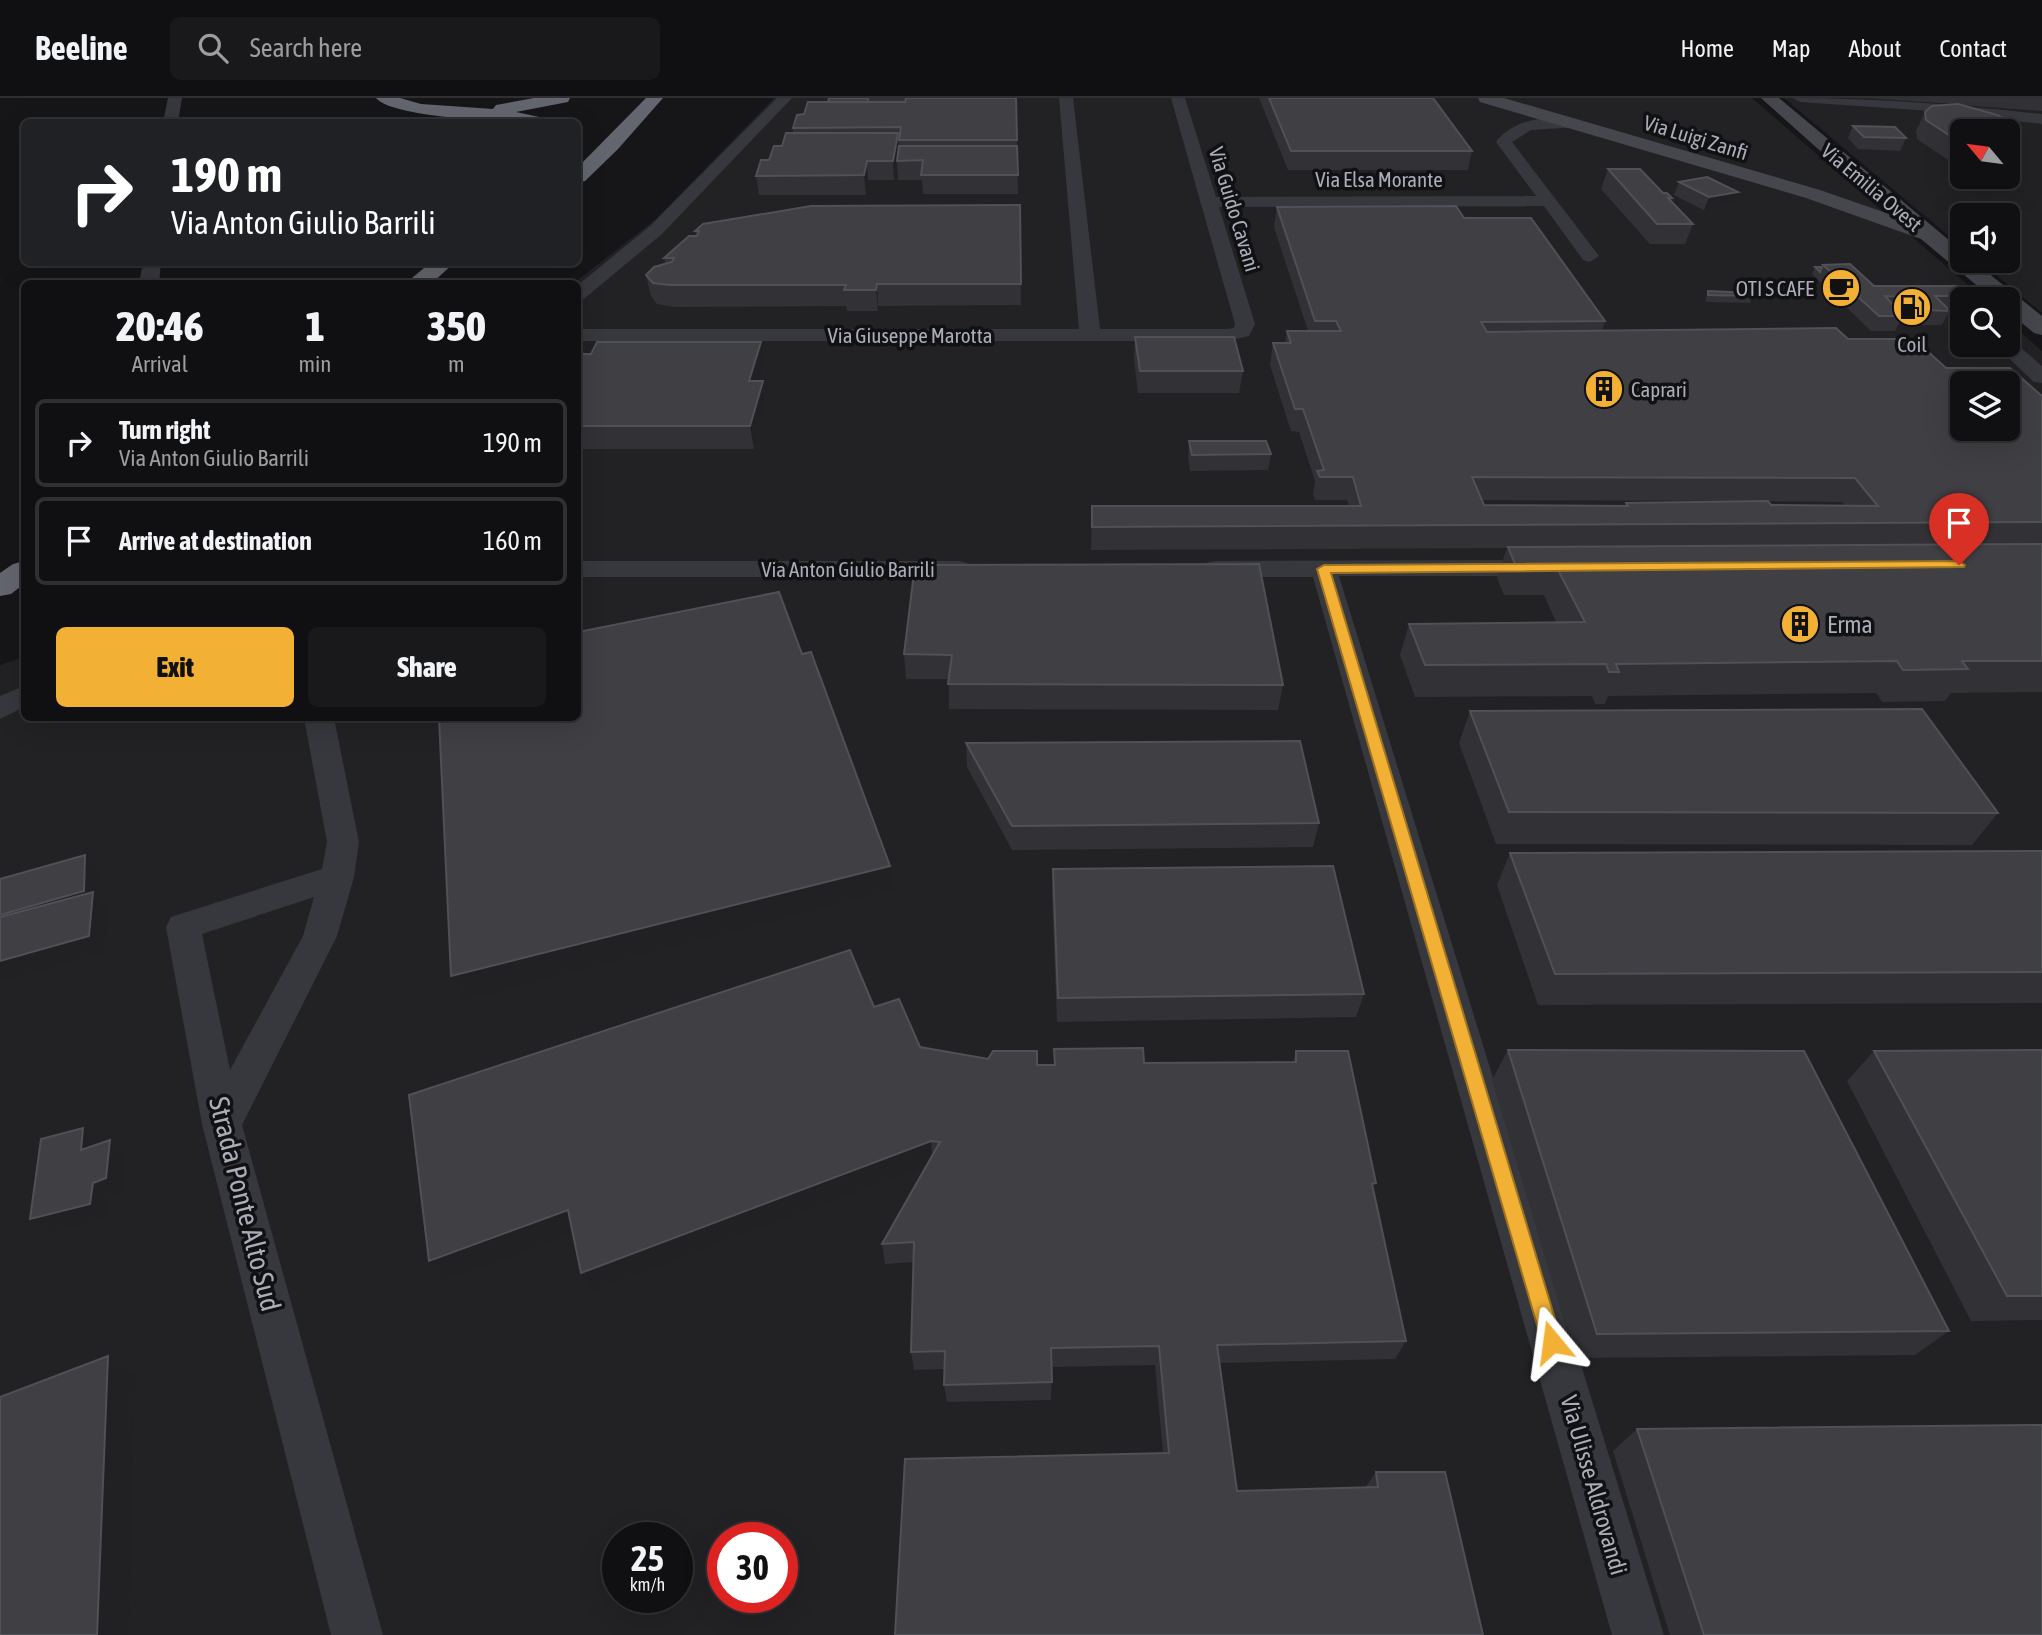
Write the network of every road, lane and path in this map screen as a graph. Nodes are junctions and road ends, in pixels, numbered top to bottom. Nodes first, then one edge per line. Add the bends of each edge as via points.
1 (175, 98) edge
2 (384, 98) edge
3 (562, 98) edge
4 (785, 98) edge
5 (1066, 98) edge
6 (1178, 98) edge
7 (1486, 98) edge
8 (1800, 98) edge
9 (649, 100) edge
10 (1771, 100) edge
11 (1522, 110) edge
12 (475, 111) junction
13 (172, 119) edge
14 (521, 119) edge
15 (2042, 119) edge
16 (581, 153) edge
17 (1752, 167) junction
18 (581, 174) edge
19 (1813, 194) junction
20 (1886, 200) junction
21 (1548, 201) junction
22 (1210, 202) junction
23 (1928, 235) junction
24 (1590, 256) dead end
25 (454, 266) edge
26 (424, 280) edge
27 (581, 292) edge
28 (2042, 328) edge
29 (1242, 332) joint
30 (581, 335) edge
31 (1090, 335) junction
32 (2020, 357) edge
33 (2042, 376) edge
34 (21, 546) edge
35 (0, 560) edge
36 (1572, 567) edge
37 (581, 569) edge
38 (978, 569) edge
39 (1186, 569) edge
40 (1324, 569) junction
41 (21, 572) edge
42 (0, 587) edge
43 (21, 697) edge
44 (0, 709) edge
45 (320, 721) edge
46 (337, 877) junction
47 (222, 1124) junction
48 (357, 1635) edge
49 (1638, 1635) edge

1 - 13 street
2 - 12 highway via 419,108
3 - 12 highway
4 - 27 street via 656,230
5 - 31 street
6 - 22 street, Via Guido Cavani
7 - 11 street, Via Luigi Zanfi
8 - 15 street
9 - 16 highway
9 - 18 highway
10 - 17 street via 1768,110 1816,156 1810,167 1774,171
10 - 20 street, Via Emilia Ovest
11 - 17 street, Via Luigi Zanfi
11 - 19 street, Via Luigi Zanfi
11 - 21 street via 1504,142
12 - 14 highway
17 - 20 street
19 - 20 street
19 - 23 street
20 - 23 street, Via Emilia Ovest
21 - 22 street, Via Elsa Morante
21 - 24 street
22 - 29 street, Via Guido Cavani via 1245,324
23 - 28 street, Via Emilia Ovest
25 - 26 highway
29 - 31 street, Via Giuseppe Marotta
30 - 31 street, Via Giuseppe Marotta
32 - 33 street
34 - 35 highway
36 - 40 street
37 - 38 street, Via Anton Giulio Barrili
39 - 40 street
40 - 49 street, Via Ulisse Aldrovandi
41 - 42 highway
43 - 44 street
45 - 46 street via 343,842
46 - 47 street via 320,936
46 - 47 street, Strada Ponte Alto Sud via 183,927
47 - 48 street, Strada Ponte Alto Sud

